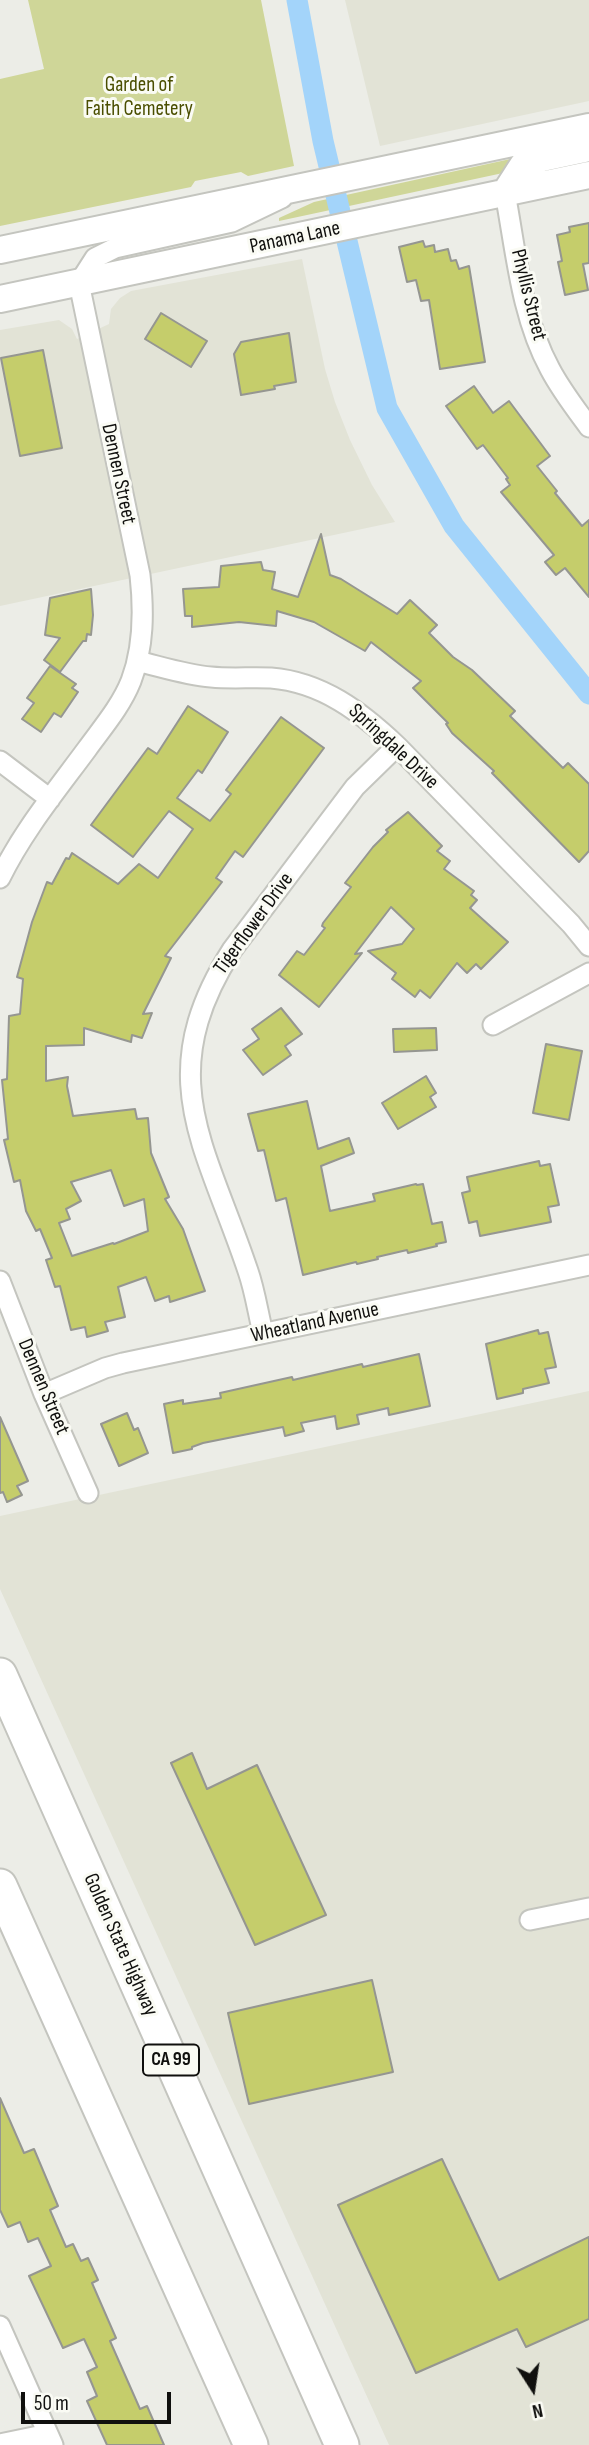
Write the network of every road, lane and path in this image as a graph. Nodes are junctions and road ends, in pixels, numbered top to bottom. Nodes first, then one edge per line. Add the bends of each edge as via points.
1 (589, 127) edge
2 (589, 148) edge
3 (589, 175) edge
4 (304, 187) junction
5 (505, 193) junction
6 (0, 250) edge
7 (79, 283) junction
8 (0, 299) edge
9 (589, 426) edge
10 (137, 661) junction
11 (397, 746) junction
12 (0, 761) edge
13 (50, 799) junction
14 (0, 878) edge
15 (589, 946) edge
16 (589, 973) edge
17 (493, 1025) dead end
18 (589, 1265) edge
19 (0, 1281) edge
20 (263, 1334) junction
21 (44, 1394) junction
22 (88, 1493) dead end
23 (0, 1675) edge
24 (0, 1886) edge
25 (589, 1908) edge
26 (530, 1920) dead end
27 (0, 2326) edge
28 (51, 2440) edge
29 (0, 2444) edge
30 (251, 2445) edge
31 (342, 2445) edge

1 - 4 main road
2 - 5 main road via 523,165
3 - 5 main road, Panama Lane
4 - 6 main road
4 - 7 street via 232,222 115,248 95,258
5 - 7 main road, Panama Lane
5 - 9 street, Phyllis Street via 533,328 548,367
7 - 8 main road, Panama Lane
7 - 10 street, Dennen Street via 139,575 143,604
10 - 11 street, Springdale Drive via 215,678 274,678 317,689 346,703
10 - 13 street, Dennen Street via 116,711
11 - 15 street, Springdale Drive
11 - 20 street, Tigerflower Drive via 355,787 232,950 201,1008 193,1041 191,1103 198,1136 249,1273
12 - 13 street
13 - 14 street, Dennen Street
16 - 17 street
18 - 20 street, Wheatland Avenue
19 - 21 street, Dennen Street
20 - 21 street, Wheatland Avenue via 114,1365
21 - 22 street, Dennen Street
23 - 31 highway, Golden State Highway / CA 99
24 - 30 highway
25 - 26 street
27 - 28 street
28 - 29 street

